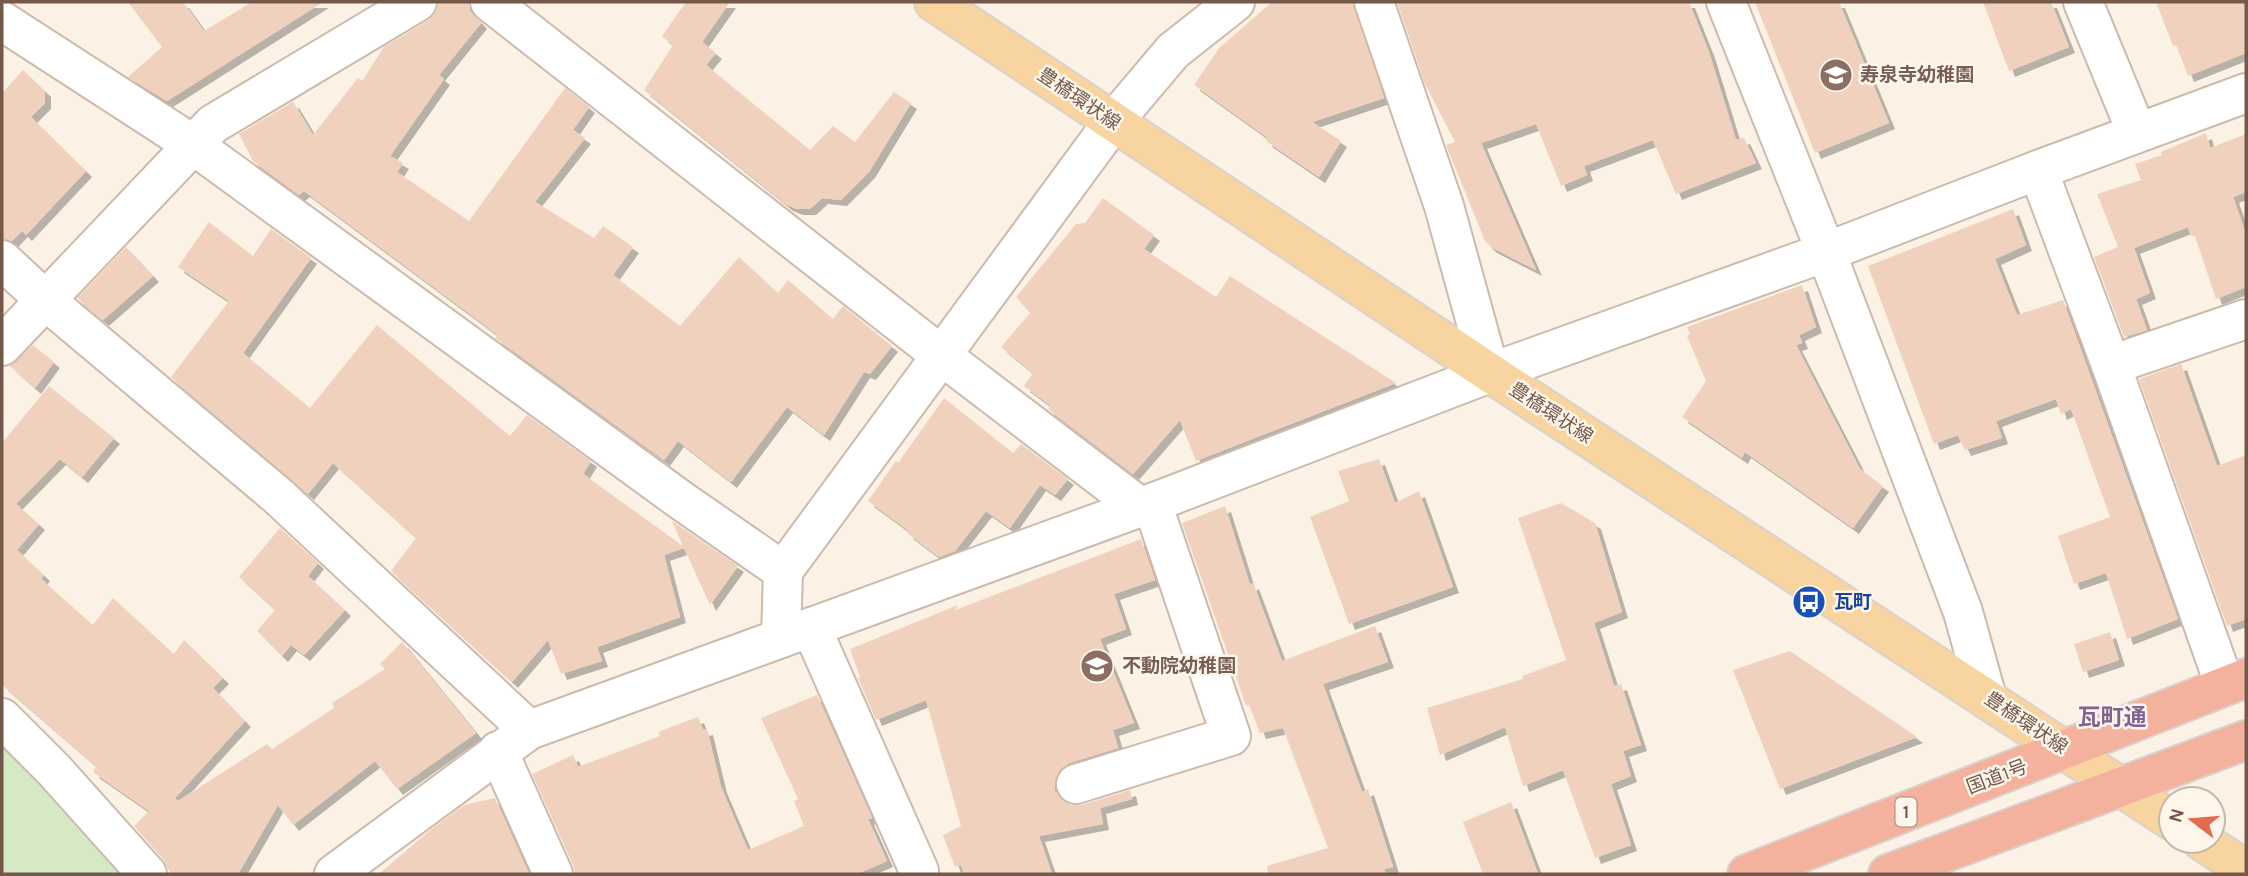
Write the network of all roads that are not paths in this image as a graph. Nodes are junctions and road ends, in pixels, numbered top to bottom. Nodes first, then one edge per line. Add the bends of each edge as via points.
1 (418, 2) edge
2 (490, 2) edge
3 (934, 2) edge
4 (1236, 2) edge
5 (1374, 2) edge
6 (1726, 2) edge
7 (2083, 2) edge
8 (2, 21) edge
9 (2246, 93) edge
10 (1113, 122) junction
11 (2137, 133) junction
12 (192, 144) junction
13 (2038, 170) junction
14 (1826, 252) junction
15 (2, 260) edge
16 (44, 299) junction
17 (2246, 319) edge
18 (2, 346) edge
19 (942, 356) junction
20 (2111, 365) junction
21 (1490, 373) junction
22 (1146, 505) junction
23 (783, 571) junction
24 (796, 632) junction
25 (2236, 682) edge
26 (1987, 698) junction
27 (2, 718) edge
28 (529, 730) junction
29 (2246, 740) edge
30 (2066, 750) junction
31 (498, 751) junction
32 (1076, 784) dead end
33 (2121, 786) junction
34 (2157, 810) edge
35 (2223, 855) edge
36 (2246, 870) edge
37 (917, 873) edge
38 (147, 874) edge
39 (334, 874) edge
40 (554, 874) edge
41 (1747, 874) edge
42 (1888, 874) edge

1 - 12 street via 213,124
2 - 19 street
3 - 10 main road, 豊橋環状線
4 - 10 street via 1173,51
5 - 21 street via 1444,206
6 - 14 street
7 - 11 street
8 - 12 street
9 - 11 street
10 - 19 street
10 - 21 main road, 豊橋環状線
11 - 13 street
12 - 16 street
12 - 23 street
13 - 14 street
13 - 20 street
14 - 21 street
14 - 26 street via 1963,612
15 - 16 street
16 - 18 street
16 - 28 street via 278,496
17 - 20 street
19 - 22 street
19 - 23 street
20 - 25 street
21 - 22 street
21 - 26 main road, 豊橋環状線
22 - 24 street
22 - 32 street via 1231,736
23 - 24 street
24 - 28 street
24 - 37 street
25 - 30 highway, 国道1号 / 1
26 - 30 main road, 豊橋環状線
27 - 38 street
28 - 31 street
29 - 33 highway
30 - 33 main road, 豊橋環状線
30 - 41 highway, 国道1号 / 1
31 - 39 street
31 - 40 street
33 - 34 main road, 豊橋環状線
33 - 42 highway
35 - 36 main road

